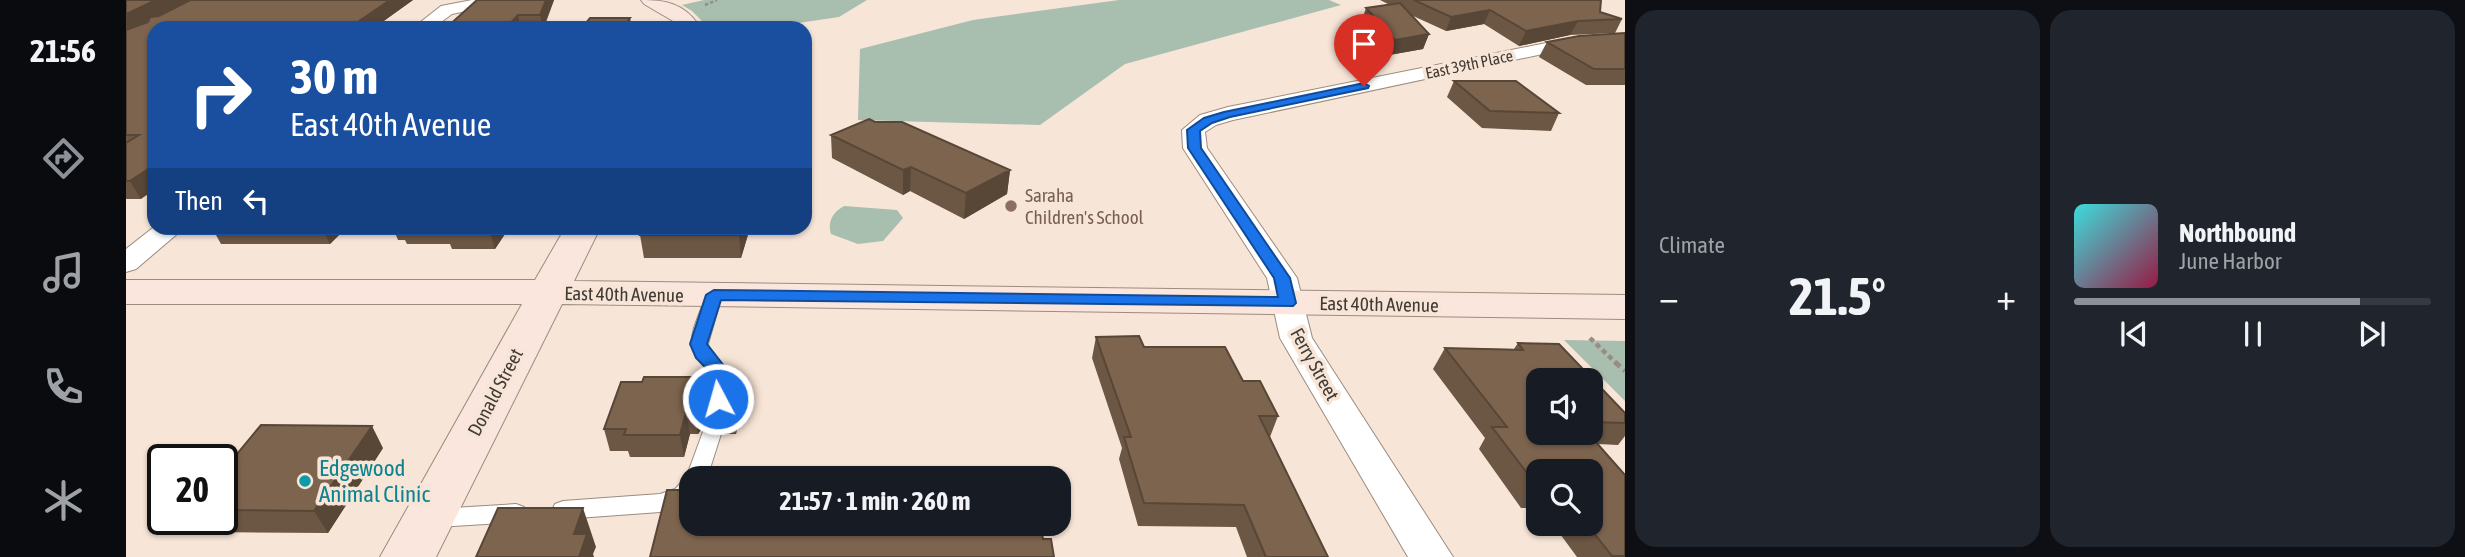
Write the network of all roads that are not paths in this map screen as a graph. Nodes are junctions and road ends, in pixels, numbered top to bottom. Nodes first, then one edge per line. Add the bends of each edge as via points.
1 (497, 0) edge
2 (651, 0) edge
3 (432, 21) edge
4 (685, 21) edge
5 (1625, 40) edge
6 (1194, 130) joint
7 (161, 235) edge
8 (578, 235) edge
9 (126, 262) edge
10 (126, 292) edge
11 (548, 292) junction
12 (714, 295) junction
13 (1287, 303) junction
14 (1625, 307) edge
15 (718, 399) edge
16 (711, 434) dead end
17 (699, 466) edge
18 (679, 496) edge
19 (418, 538) edge
20 (1431, 557) edge

1 - 3 street via 461,5
2 - 4 street
5 - 6 street, East 39th Place via 1571,43 1228,114
6 - 13 street, Ferry Street via 1195,148 1282,278
7 - 9 street
8 - 11 street, Donald Street
10 - 11 street, East 40th Avenue
11 - 12 street, East 40th Avenue
11 - 19 street, Donald Street
12 - 13 street, East 40th Avenue
12 - 15 lane via 699,344 702,354 719,371
13 - 14 street, East 40th Avenue
13 - 20 street, Ferry Street via 1296,338
16 - 17 lane
18 - 19 lane via 660,503

